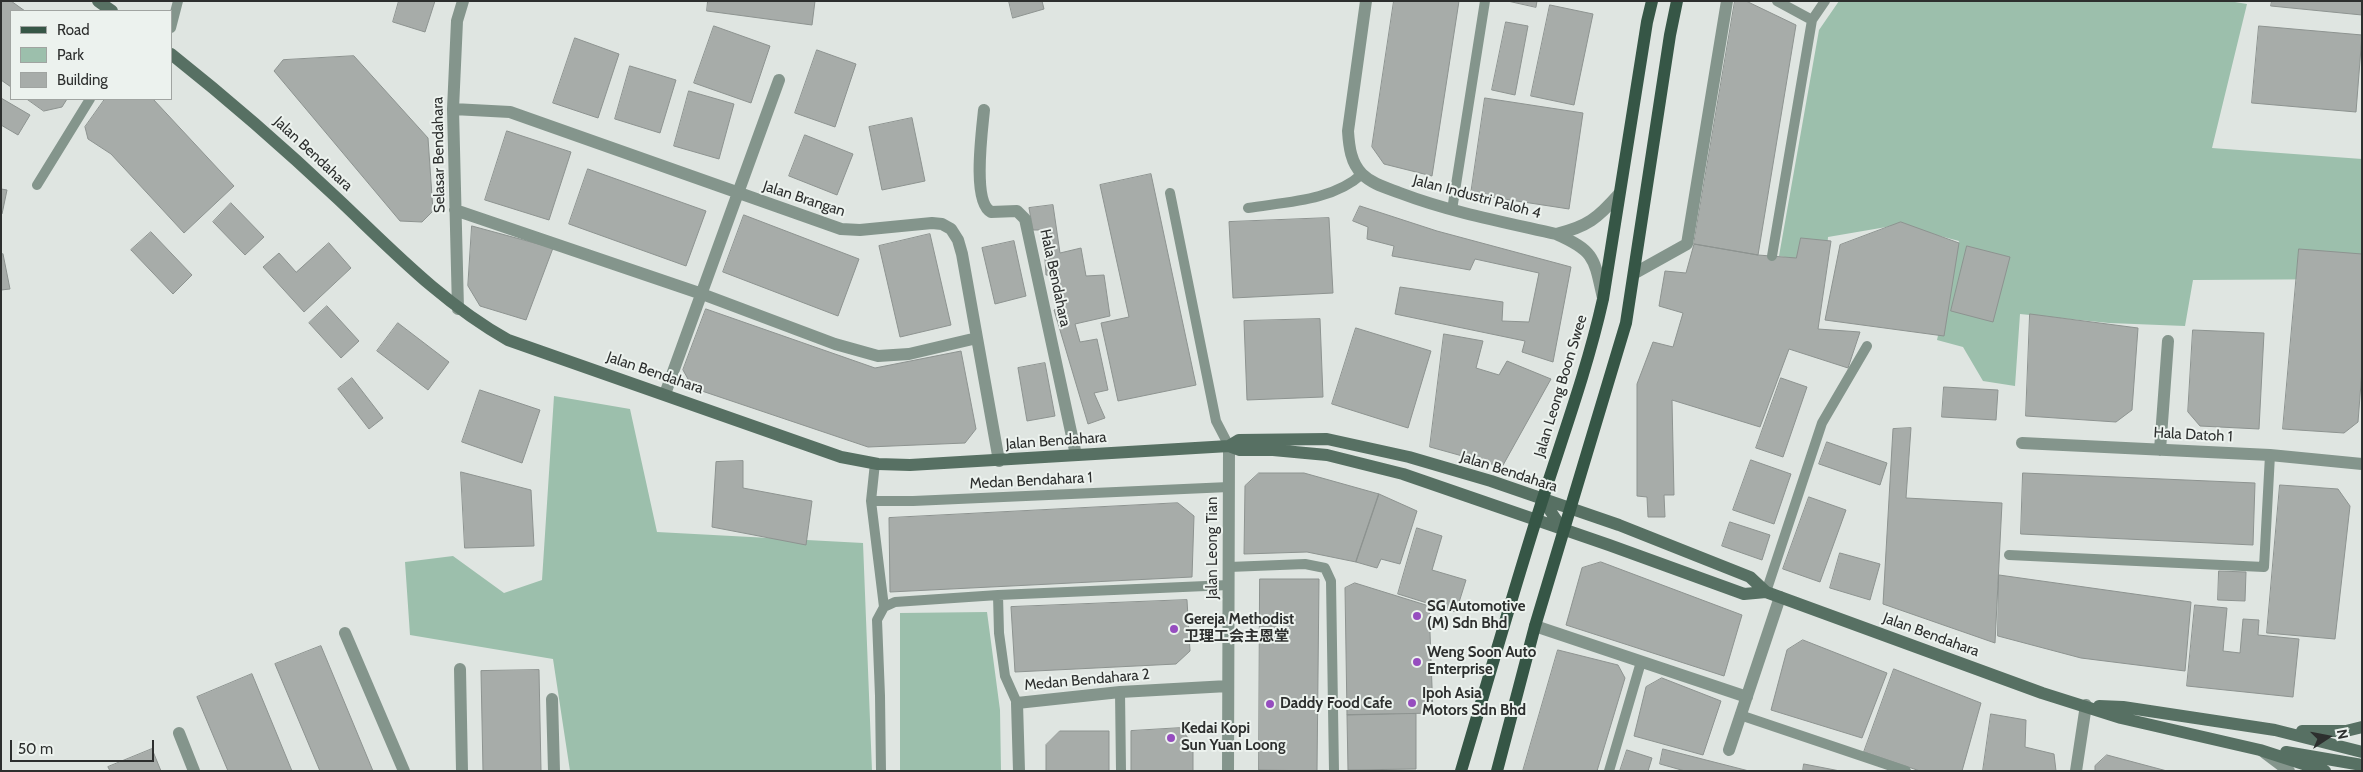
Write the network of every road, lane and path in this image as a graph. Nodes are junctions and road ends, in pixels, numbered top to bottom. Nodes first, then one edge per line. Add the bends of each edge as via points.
1 (98, 1) edge
2 (178, 1) edge
3 (463, 1) edge
4 (1366, 1) edge
5 (1486, 1) edge
6 (1652, 1) edge
7 (1677, 1) edge
8 (1727, 1) edge
9 (1777, 1) edge
10 (1825, 1) edge
11 (111, 10) edge
12 (1812, 20) junction
13 (172, 24) edge
14 (172, 55) edge
15 (779, 80) dead end
16 (89, 100) edge
17 (453, 109) junction
18 (984, 110) dead end
19 (1362, 174) junction
20 (37, 185) dead end
21 (1170, 193) dead end
22 (738, 194) junction
23 (1619, 194) junction
24 (1248, 208) dead end
25 (455, 210) junction
26 (1452, 210) junction
27 (1556, 234) junction
28 (1772, 256) dead end
29 (1635, 273) junction
30 (702, 294) junction
31 (1603, 299) junction
32 (458, 309) junction
33 (977, 338) junction
34 (2168, 341) dead end
35 (1867, 346) dead end
36 (665, 394) junction
37 (2022, 443) dead end
38 (1229, 446) junction
39 (2160, 450) junction
40 (1076, 455) junction
41 (2270, 455) junction
42 (999, 461) junction
43 (875, 463) junction
44 (2362, 464) edge
45 (1229, 486) junction
46 (1542, 500) junction
47 (871, 501) junction
48 (1569, 509) junction
49 (1553, 515) junction
50 (1536, 521) junction
51 (1563, 530) junction
52 (2010, 555) dead end
53 (1229, 567) junction
54 (1229, 585) junction
55 (1766, 592) junction
56 (998, 595) junction
57 (1780, 597) junction
58 (884, 607) junction
59 (1535, 626) junction
60 (345, 633) dead end
61 (1641, 662) junction
62 (460, 670) dead end
63 (1228, 686) junction
64 (1120, 692) junction
65 (1747, 697) junction
66 (552, 699) dead end
67 (1016, 703) junction
68 (2086, 705) junction
69 (1740, 715) junction
70 (2362, 727) edge
71 (2275, 730) junction
72 (179, 733) dead end
73 (1729, 750) dead end
74 (2260, 750) junction
75 (2362, 752) edge
76 (2362, 765) edge
77 (194, 771) edge
78 (404, 771) edge
79 (462, 771) edge
80 (554, 771) edge
81 (881, 771) edge
82 (1019, 771) edge
83 (1122, 771) edge
84 (1228, 771) edge
85 (1334, 771) edge
86 (1461, 771) edge
87 (1497, 771) edge
88 (1609, 771) edge
89 (1906, 771) edge
90 (2076, 771) edge
91 (2289, 771) edge
92 (2325, 771) edge

1 - 11 main road
2 - 13 lane
3 - 17 street, Selasar Bendahara via 457,21
4 - 19 street via 1348,131 1353,162
5 - 26 lane
6 - 23 main road, Jalan Leong Boon Swee
7 - 29 main road
8 - 29 street via 1687,244
9 - 12 lane
10 - 12 lane
12 - 28 lane
14 - 32 main road, Jalan Bendahara via 275,140
15 - 22 street
16 - 20 lane
17 - 22 street, Jalan Brangan via 510,112
17 - 25 street, Selasar Bendahara
18 - 40 street, Hala Bendahara via 979,170 984,205 991,212 1017,211 1025,219
19 - 24 lane via 1331,192
19 - 26 street, Jalan Industri Paloh 4 via 1375,183
21 - 38 lane via 1216,421
22 - 30 street
22 - 33 street, Jalan Brangan via 841,229 873,230 932,223 951,229 962,254
23 - 27 street, Jalan Industri Paloh 4 via 1591,222
23 - 31 main road, Jalan Leong Boon Swee
25 - 30 street
25 - 32 street, Selasar Bendahara
26 - 27 street, Jalan Industri Paloh 4
27 - 31 street, Jalan Industri Paloh 4 via 1585,248 1597,272
29 - 48 main road via 1626,323
30 - 33 street via 835,344 878,356 909,354
30 - 36 street
31 - 46 main road, Jalan Leong Boon Swee via 1580,388
32 - 36 main road, Jalan Bendahara via 508,340
33 - 42 street, Jalan Brangan
34 - 39 street
35 - 55 lane via 1822,423
36 - 43 main road, Jalan Bendahara via 841,456
37 - 39 street, Hala Datoh 1
38 - 40 main road, Jalan Bendahara
38 - 45 street, Jalan Leong Tian
38 - 46 main road, Jalan Bendahara via 1239,440 1327,439 1409,457
38 - 50 main road, Jalan Bendahara via 1240,450 1327,456 1361,463 1403,474
39 - 41 street, Hala Datoh 1
40 - 42 main road, Jalan Bendahara
41 - 44 street, Hala Datoh 1
41 - 52 lane via 2264,567
42 - 43 main road, Jalan Bendahara via 910,466
43 - 47 lane
45 - 47 lane, Medan Bendahara 1
45 - 53 street, Jalan Leong Tian
46 - 48 main road, Jalan Bendahara
46 - 49 main road
46 - 50 main road, Jalan Leong Boon Swee
47 - 58 lane
48 - 49 main road
48 - 51 main road
48 - 55 main road, Jalan Bendahara via 1619,525 1750,577
49 - 50 main road
49 - 51 main road
50 - 51 main road, Jalan Bendahara
50 - 86 main road, Jalan Leong Boon Swee
51 - 55 main road, Jalan Bendahara via 1744,594
51 - 59 main road
53 - 54 street, Jalan Leong Tian
53 - 85 lane via 1305,564 1325,568 1331,581
54 - 56 lane
54 - 63 street, Jalan Leong Tian
55 - 57 main road, Jalan Bendahara
56 - 58 lane via 895,602
56 - 67 lane via 1004,676
57 - 65 street
57 - 68 main road, Jalan Bendahara via 2032,690
58 - 81 lane via 876,620
59 - 61 street
59 - 87 main road
60 - 78 street
61 - 65 street
61 - 88 lane
62 - 79 street
63 - 64 street, Medan Bendahara 2
63 - 84 street, Jalan Leong Tian
64 - 67 street, Medan Bendahara 2
64 - 83 lane
65 - 69 street
66 - 80 street
67 - 82 street, Medan Bendahara 2
68 - 71 main road, Jalan Bendahara via 2123,707
68 - 74 main road, Jalan Bendahara via 2121,718
68 - 90 street
69 - 73 street
69 - 89 lane
70 - 71 main road via 2346,731
71 - 75 main road, Jalan Bendahara
72 - 77 street
74 - 76 main road via 2292,752
74 - 91 street
74 - 92 main road, Jalan Bendahara

